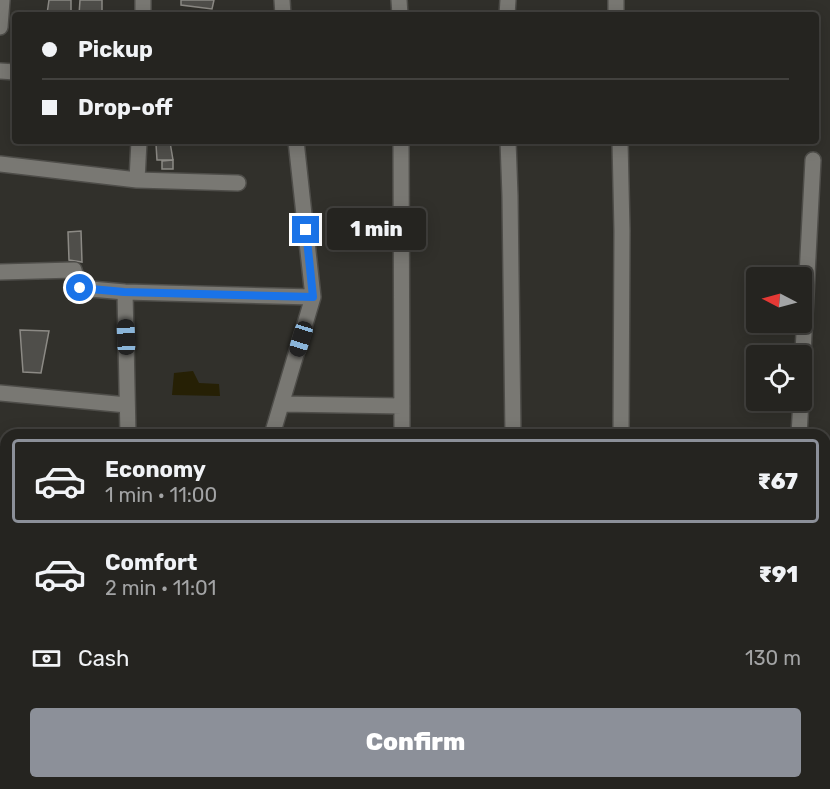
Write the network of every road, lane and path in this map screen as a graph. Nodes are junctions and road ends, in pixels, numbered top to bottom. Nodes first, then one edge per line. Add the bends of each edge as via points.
1 (2, 0) edge
2 (0, 27) edge
3 (139, 144) edge
4 (296, 144) edge
5 (401, 144) edge
6 (507, 144) edge
7 (620, 144) edge
8 (813, 160) dead end
9 (0, 164) edge
10 (137, 180) junction
11 (238, 183) dead end
12 (0, 272) edge
13 (124, 292) junction
14 (313, 297) junction
15 (803, 345) edge
16 (0, 393) edge
17 (282, 404) junction
18 (128, 405) junction
19 (402, 406) junction
20 (800, 411) edge
21 (128, 429) edge
22 (274, 429) edge
23 (402, 429) edge
24 (513, 429) edge
25 (621, 429) edge
26 (799, 429) edge

1 - 2 street
3 - 10 street
4 - 14 street
5 - 19 street
6 - 24 street
7 - 25 street
8 - 15 street
9 - 10 street
10 - 11 street
12 - 13 street via 74,270 80,288
13 - 14 street
13 - 18 street
14 - 17 street
16 - 18 street
17 - 19 street
17 - 22 street
18 - 21 street
19 - 23 street
20 - 26 street

